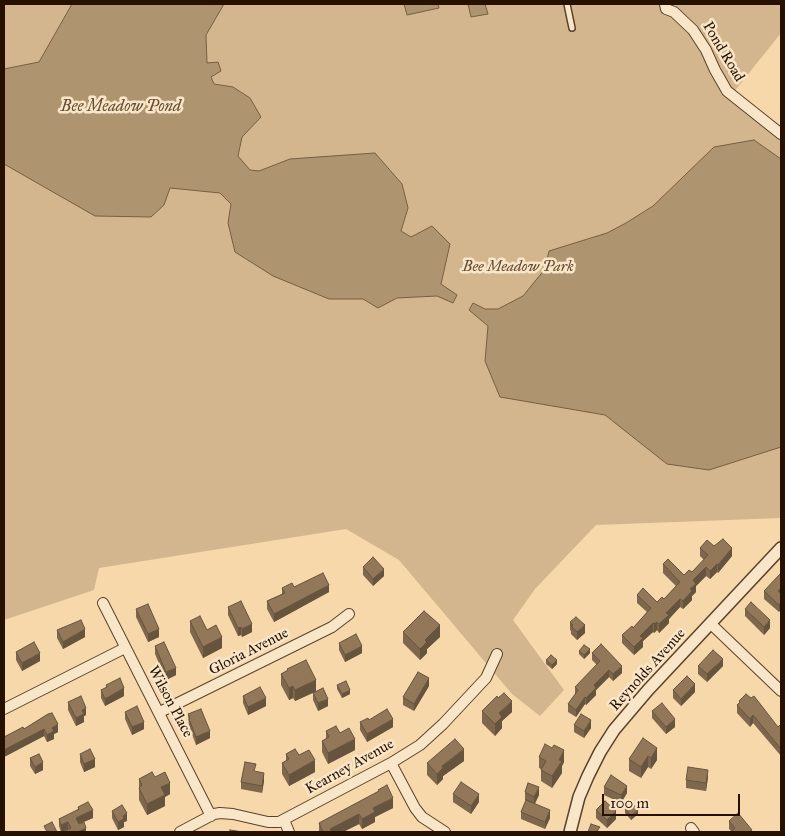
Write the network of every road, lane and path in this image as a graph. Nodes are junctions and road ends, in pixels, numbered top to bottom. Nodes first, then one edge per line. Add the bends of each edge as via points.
1 (567, 4) edge
2 (666, 6) edge
3 (572, 28) dead end
4 (781, 134) edge
5 (781, 548) edge
6 (103, 603) dead end
7 (349, 614) dead end
8 (710, 624) junction
9 (125, 648) junction
10 (497, 654) dead end
11 (781, 691) edge
12 (4, 709) edge
13 (160, 712) junction
14 (391, 763) junction
15 (211, 816) junction
16 (284, 820) junction
17 (180, 832) edge
18 (289, 832) edge
19 (445, 832) edge
20 (570, 832) edge

1 - 3 lane
2 - 4 street, Pond Road via 693,30 727,91
5 - 8 street, Reynolds Avenue
6 - 9 street, Wilson Place
7 - 13 street, Gloria Avenue via 332,627
8 - 11 street
8 - 20 street, Reynolds Avenue via 630,710 607,740 579,797
9 - 12 street
9 - 13 street, Wilson Place
10 - 14 street, Kearney Avenue via 486,678 443,724 420,745
13 - 15 street, Wilson Place
14 - 16 street, Kearney Avenue
14 - 19 street via 422,817
15 - 16 street, Kearney Avenue via 226,813 268,822
15 - 17 street, Kearney Avenue
16 - 18 street

